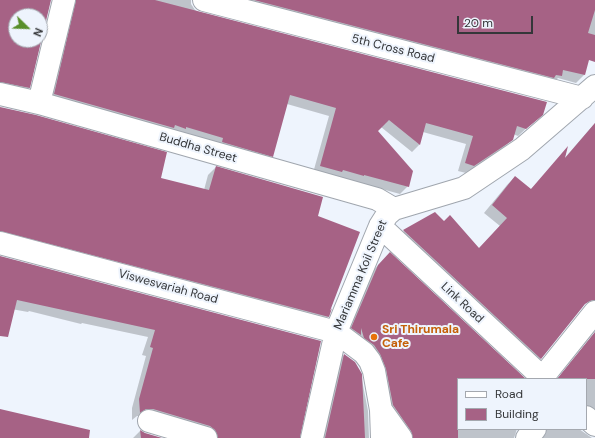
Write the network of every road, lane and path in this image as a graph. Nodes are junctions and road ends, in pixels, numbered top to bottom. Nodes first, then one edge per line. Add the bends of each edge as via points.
1 (64, 0) edge
2 (204, 0) edge
3 (588, 92) edge
4 (0, 94) edge
5 (39, 103) junction
6 (394, 208) junction
7 (380, 226) junction
8 (0, 243) edge
9 (595, 312) edge
10 (336, 332) junction
11 (543, 378) edge
12 (381, 410) junction
13 (587, 418) edge
14 (149, 421) dead end
15 (595, 425) edge
16 (534, 430) edge
17 (206, 438) edge
18 (312, 438) edge
19 (382, 438) edge
20 (401, 438) edge
21 (527, 438) edge

1 - 5 street
2 - 3 street, 5th Cross Road
3 - 6 street, Mariamma Koil Street via 522,149 464,188
4 - 5 street, Buddha Street
5 - 6 street, Buddha Street via 377,198
6 - 7 street, Mariamma Koil Street
7 - 10 street, Mariamma Koil Street
7 - 11 street, Link Road
8 - 10 street, Viswesvariah Road
9 - 11 street
10 - 12 street via 364,353 370,361
10 - 18 street, Mariamma Koil Street
12 - 19 street
12 - 20 street
13 - 15 street
14 - 17 street
16 - 21 street

